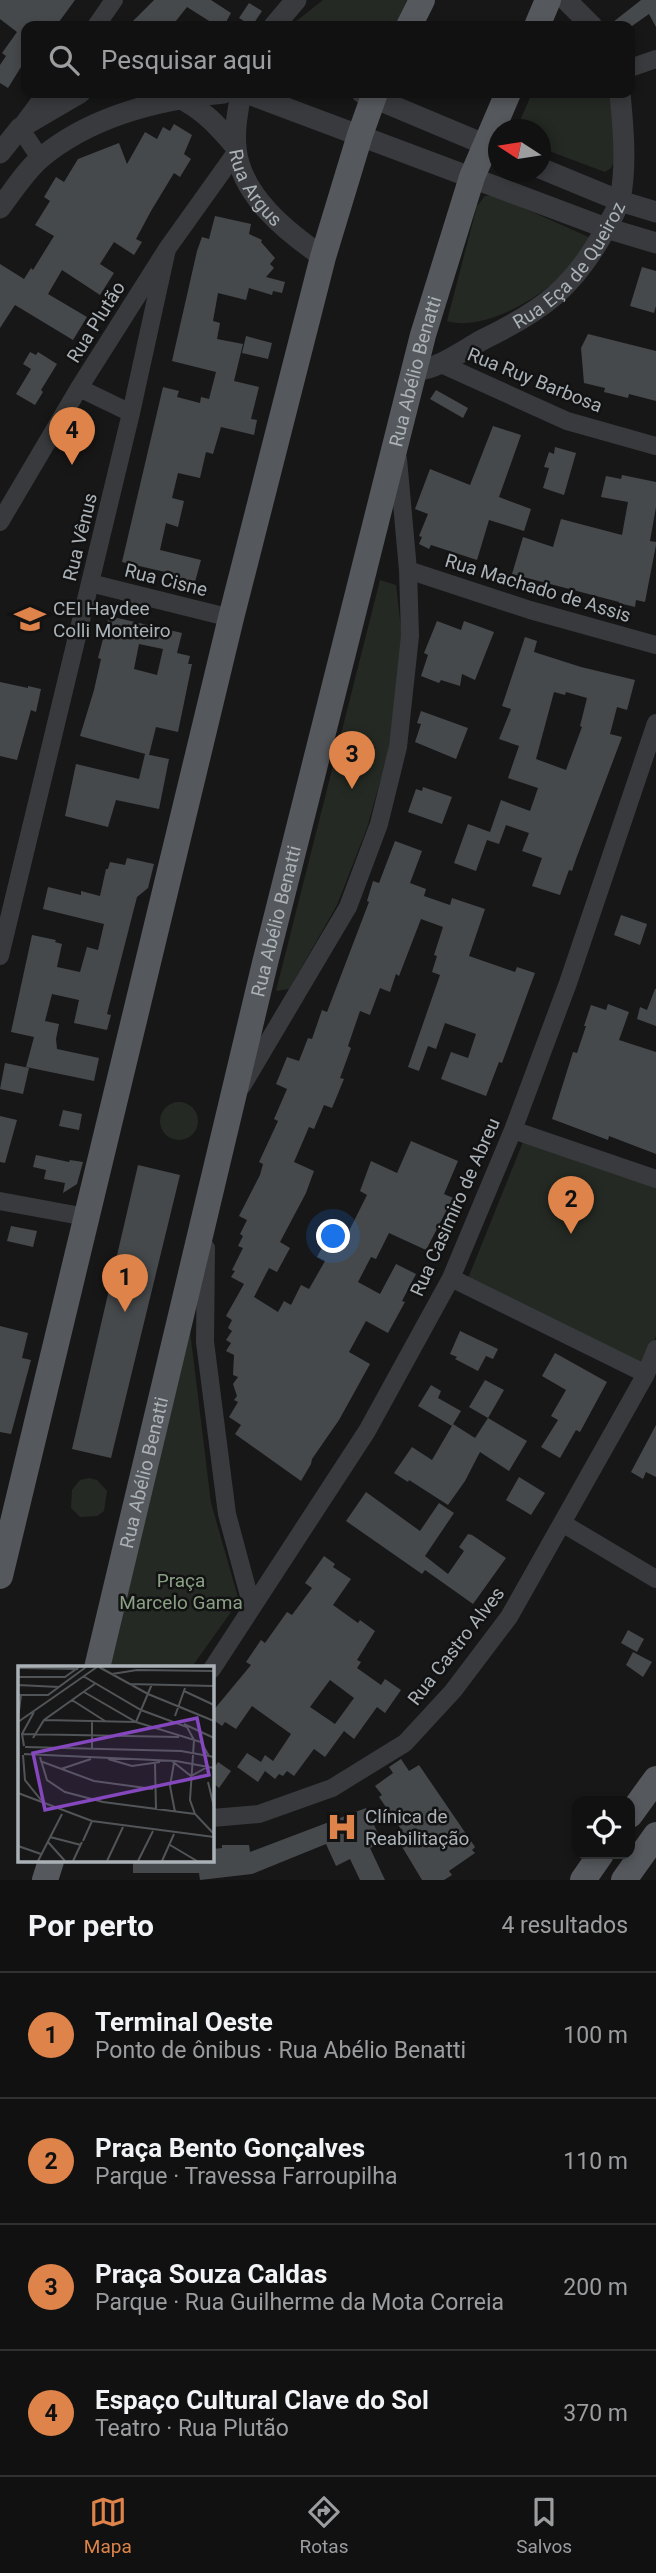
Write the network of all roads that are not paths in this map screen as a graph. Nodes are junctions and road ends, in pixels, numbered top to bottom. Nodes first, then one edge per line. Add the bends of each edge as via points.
1 (114, 0) edge
2 (296, 0) edge
3 (422, 0) edge
4 (548, 0) edge
5 (566, 0) edge
6 (99, 21) edge
7 (278, 21) edge
8 (412, 21) edge
9 (539, 21) edge
10 (587, 21) edge
11 (656, 59) edge
12 (635, 66) edge
13 (42, 98) edge
14 (71, 98) edge
15 (174, 98) edge
16 (179, 98) edge
17 (243, 98) edge
18 (258, 98) edge
19 (369, 98) edge
20 (379, 98) edge
21 (507, 98) edge
22 (620, 98) edge
23 (500, 119) edge
24 (20, 128) junction
25 (360, 135) junction
26 (488, 146) edge
27 (236, 149) junction
28 (0, 153) edge
29 (488, 154) edge
30 (40, 158) junction
31 (551, 172) edge
32 (472, 177) junction
33 (620, 201) junction
34 (0, 208) edge
35 (656, 212) edge
36 (606, 228) junction
37 (656, 243) edge
38 (167, 249) junction
39 (323, 257) junction
40 (427, 367) junction
41 (79, 388) junction
42 (131, 413) junction
43 (396, 441) junction
44 (656, 446) edge
45 (0, 522) edge
46 (408, 570) junction
47 (90, 583) junction
48 (232, 618) junction
49 (656, 645) edge
50 (656, 723) edge
51 (0, 956) edge
52 (233, 1101) junction
53 (513, 1130) junction
54 (656, 1179) edge
55 (0, 1201) edge
56 (206, 1216) junction
57 (86, 1217) junction
58 (451, 1278) junction
59 (656, 1349) edge
60 (646, 1374) junction
61 (562, 1524) junction
62 (0, 1576) edge
63 (656, 1579) edge
64 (252, 1607) junction
65 (97, 1666) edge
66 (214, 1666) edge
67 (656, 1779) edge
68 (635, 1808) edge
69 (214, 1818) edge
70 (656, 1835) edge
71 (51, 1862) edge
72 (593, 1865) edge
73 (45, 1880) edge
74 (571, 1880) edge
75 (624, 1880) edge

1 - 6 street
2 - 7 street
3 - 8 main road
4 - 9 main road
5 - 10 street
11 - 12 street
13 - 24 street
14 - 24 street
15 - 30 street via 81,131
16 - 27 street via 208,115
17 - 27 street, Rua Argus via 236,120
18 - 25 street
19 - 25 main road
20 - 26 street
21 - 23 main road, Rua Abélio Benatti
22 - 33 street, Rua Eça de Queiroz via 624,138
24 - 28 street
24 - 30 street
25 - 32 street
25 - 39 main road
27 - 38 street, Rua Plutão
27 - 39 street, Rua Argus via 249,183 270,213
29 - 32 main road, Rua Abélio Benatti
30 - 34 street
31 - 33 street
32 - 36 street
32 - 40 main road, Rua Abélio Benatti via 423,334
33 - 35 street
33 - 36 street, Rua Eça de Queiroz
36 - 37 street
36 - 40 street, Rua Eça de Queiroz via 570,282 551,301
38 - 41 street, Rua Plutão
38 - 42 street, Rua Vênus
39 - 48 main road
40 - 43 main road, Rua Abélio Benatti
40 - 44 street, Rua Ruy Barbosa via 567,421
41 - 42 street
41 - 45 street, Rua Plutão
42 - 47 street, Rua Vênus
43 - 46 street
43 - 52 main road, Rua Abélio Benatti
46 - 49 street, Rua Machado de Assis
46 - 52 street via 410,636 398,747 379,824 348,907
47 - 48 street, Rua Cisne
47 - 51 street, Rua Vênus
48 - 57 main road
50 - 53 street, Rua Casimiro de Abreu
52 - 56 main road, Rua Abélio Benatti
53 - 54 street
53 - 58 street, Rua Casimiro de Abreu
55 - 57 street
56 - 64 street via 205,1342 227,1514
56 - 65 main road, Rua Abélio Benatti
57 - 62 main road
58 - 60 street
58 - 64 street, Rua Casimiro de Abreu via 368,1431
59 - 60 street, Rua Castro Alves
60 - 61 street, Rua Castro Alves
61 - 63 street
61 - 69 street, Rua Castro Alves via 509,1617 453,1691 405,1743 332,1788 259,1814
64 - 66 street, Rua Casimiro de Abreu
67 - 68 main road
70 - 75 main road
71 - 73 main road
72 - 74 main road

